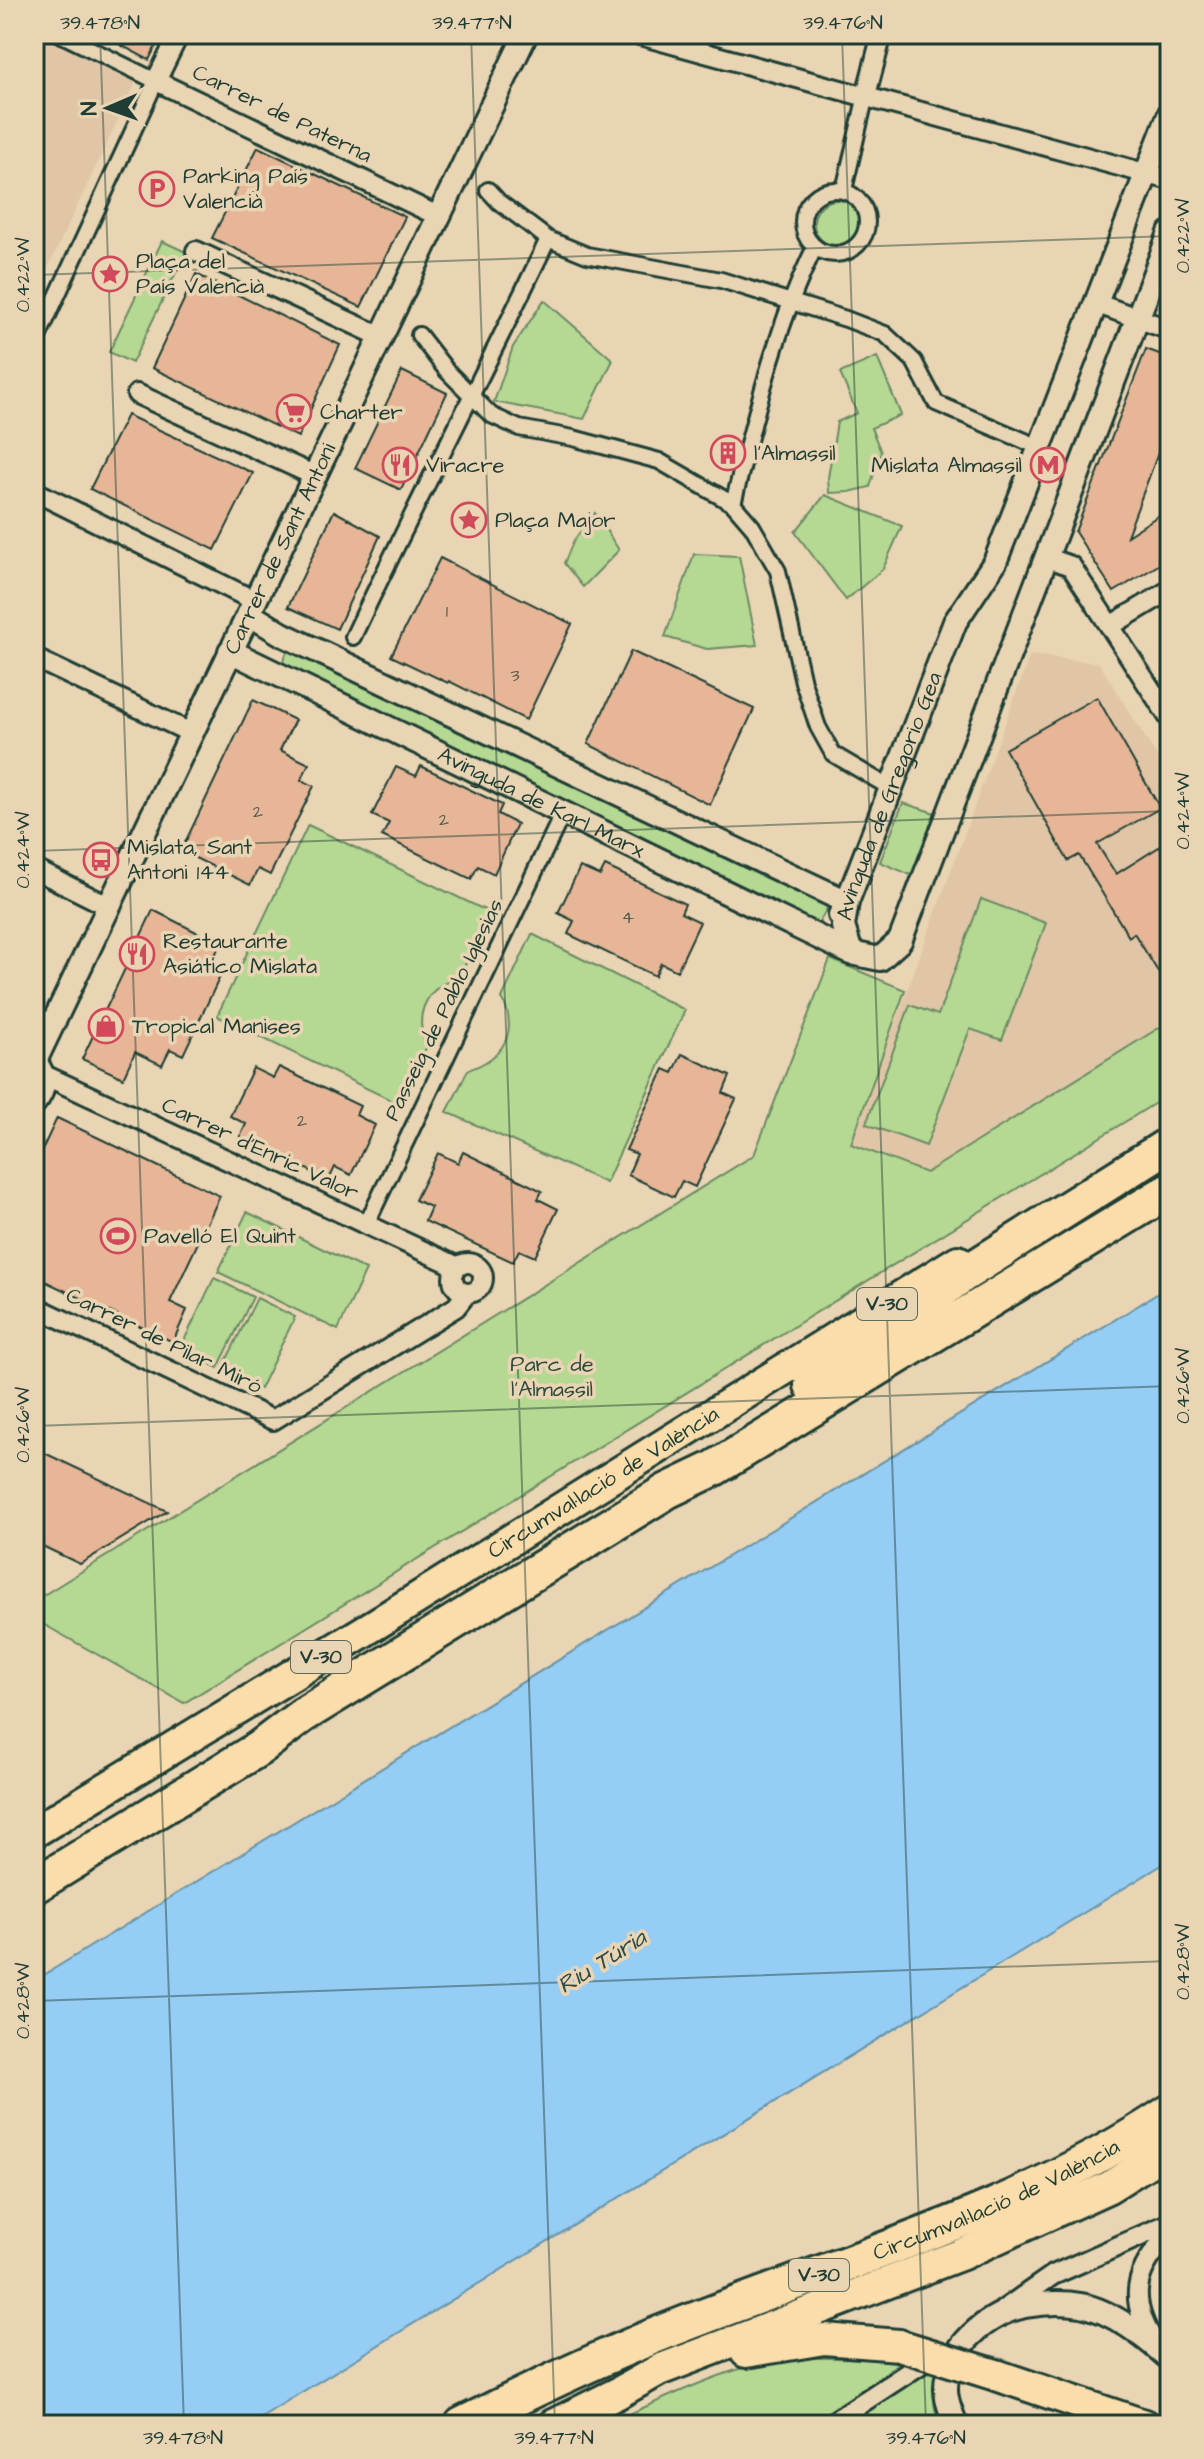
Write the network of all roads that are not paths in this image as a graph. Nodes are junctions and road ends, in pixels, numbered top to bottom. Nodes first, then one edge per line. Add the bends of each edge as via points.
1 (60, 34) edge
2 (179, 34) edge
3 (526, 34) edge
4 (636, 34) edge
5 (882, 34) edge
6 (156, 81) junction
7 (866, 95) junction
8 (1170, 113) edge
9 (1148, 173) junction
10 (1170, 180) edge
11 (488, 190) dead end
12 (844, 190) junction
13 (440, 217) junction
14 (1170, 233) edge
15 (548, 239) junction
16 (815, 247) junction
17 (196, 251) dead end
18 (790, 301) junction
19 (1098, 304) junction
20 (1138, 318) junction
21 (1170, 330) edge
22 (419, 335) dead end
23 (382, 337) junction
24 (34, 346) edge
25 (137, 394) dead end
26 (470, 396) junction
27 (1032, 444) dead end
28 (315, 476) junction
29 (34, 491) edge
30 (733, 504) junction
31 (1048, 558) junction
32 (1170, 590) edge
33 (252, 607) junction
34 (1110, 626) junction
35 (353, 637) dead end
36 (230, 651) junction
37 (34, 658) edge
38 (1170, 719) edge
39 (191, 733) junction
40 (882, 783) dead end
41 (562, 815) junction
42 (34, 869) edge
43 (847, 902) junction
44 (108, 906) junction
45 (818, 937) junction
46 (851, 953) junction
47 (37, 1065) edge
48 (34, 1103) edge
49 (1170, 1131) edge
50 (1170, 1144) edge
51 (1170, 1190) edge
52 (366, 1225) junction
53 (34, 1306) edge
54 (273, 1420) joint
55 (667, 1491) junction
56 (34, 1832) edge
57 (34, 1886) edge
58 (1170, 2112) edge
59 (1170, 2149) edge
60 (1170, 2223) edge
61 (1170, 2235) edge
62 (988, 2322) junction
63 (1166, 2355) edge
64 (618, 2393) junction
65 (462, 2425) edge
66 (553, 2425) edge
67 (828, 2425) edge
68 (956, 2425) edge
69 (1144, 2425) edge

1 - 6 street, Carrer de Paterna
2 - 6 street
3 - 13 street, Carrer de Sant Antoni
4 - 7 street
5 - 7 street
6 - 13 street, Carrer de Paterna
6 - 24 street
7 - 9 street
7 - 12 street
8 - 9 street, Avinguda de Gregorio Gea
9 - 10 street
9 - 19 street, Avinguda de Gregorio Gea
11 - 15 street
12 - 16 street via 822,192 806,207 803,229
12 - 16 street via 866,211 866,231 854,248 835,254
13 - 23 street, Carrer de Sant Antoni
14 - 20 street, Avinguda de Gregorio Gea
15 - 18 street via 587,255 721,280
15 - 26 street
16 - 18 street
17 - 23 street
18 - 27 street via 885,334 914,361 936,403
18 - 30 street
19 - 20 street
19 - 43 street, Avinguda de Gregorio Gea via 995,562 955,622
20 - 21 street
20 - 31 street, Avinguda de Gregorio Gea
22 - 26 street
23 - 28 street, Carrer de Sant Antoni
25 - 28 street
26 - 30 street via 491,415 519,428 659,461
26 - 35 street
28 - 33 street, Carrer de Sant Antoni
29 - 33 street
30 - 40 street via 778,571 818,727 833,754
31 - 34 street via 1071,566
31 - 46 street, Avinguda de Gregorio Gea via 900,941 880,959
32 - 34 street
33 - 36 street, Carrer de Sant Antoni
33 - 43 street, Avinguda de Karl Marx via 282,634
34 - 38 street
36 - 39 street, Carrer de Sant Antoni
36 - 41 street, Avinguda de Karl Marx
37 - 39 street
39 - 44 street, Carrer de Sant Antoni
41 - 45 street, Avinguda de Karl Marx
41 - 52 street, Passeig de Pablo Iglesias
42 - 44 street
43 - 45 street via 835,926
43 - 46 street, Avinguda de Gregorio Gea via 843,926
44 - 47 street, Carrer de Sant Antoni
45 - 46 street, Avinguda de Karl Marx
47 - 48 street, Carrer de Sant Antoni via 42,1092
47 - 52 street, Carrer d'Enric Valor
49 - 56 highway, Circumval·lació de València / V-30
50 - 55 highway via 961,1276 807,1389 700,1457
51 - 55 highway, Circumval·lació de València / V-30 via 713,1469
52 - 54 street, Carrer d'Enric Valor via 458,1267 454,1281 467,1293 456,1307
53 - 54 street, Carrer de Pilar Miró
55 - 57 highway, Circumval·lació de València / V-30
58 - 65 highway, Circumval·lació de València / V-30 via 1086,2161 944,2228 656,2336
59 - 64 highway, Circumval·lació de València / V-30 via 1109,2187 960,2255 659,2370
60 - 62 street via 1053,2275
61 - 63 street via 1150,2254 1138,2288 1146,2328
62 - 63 street via 1024,2306 1082,2305
62 - 67 street
62 - 68 street via 958,2350 949,2369 946,2389
64 - 66 highway, Circumval·lació de València / V-30
64 - 69 highway, bridge via 729,2356 824,2339 899,2345

